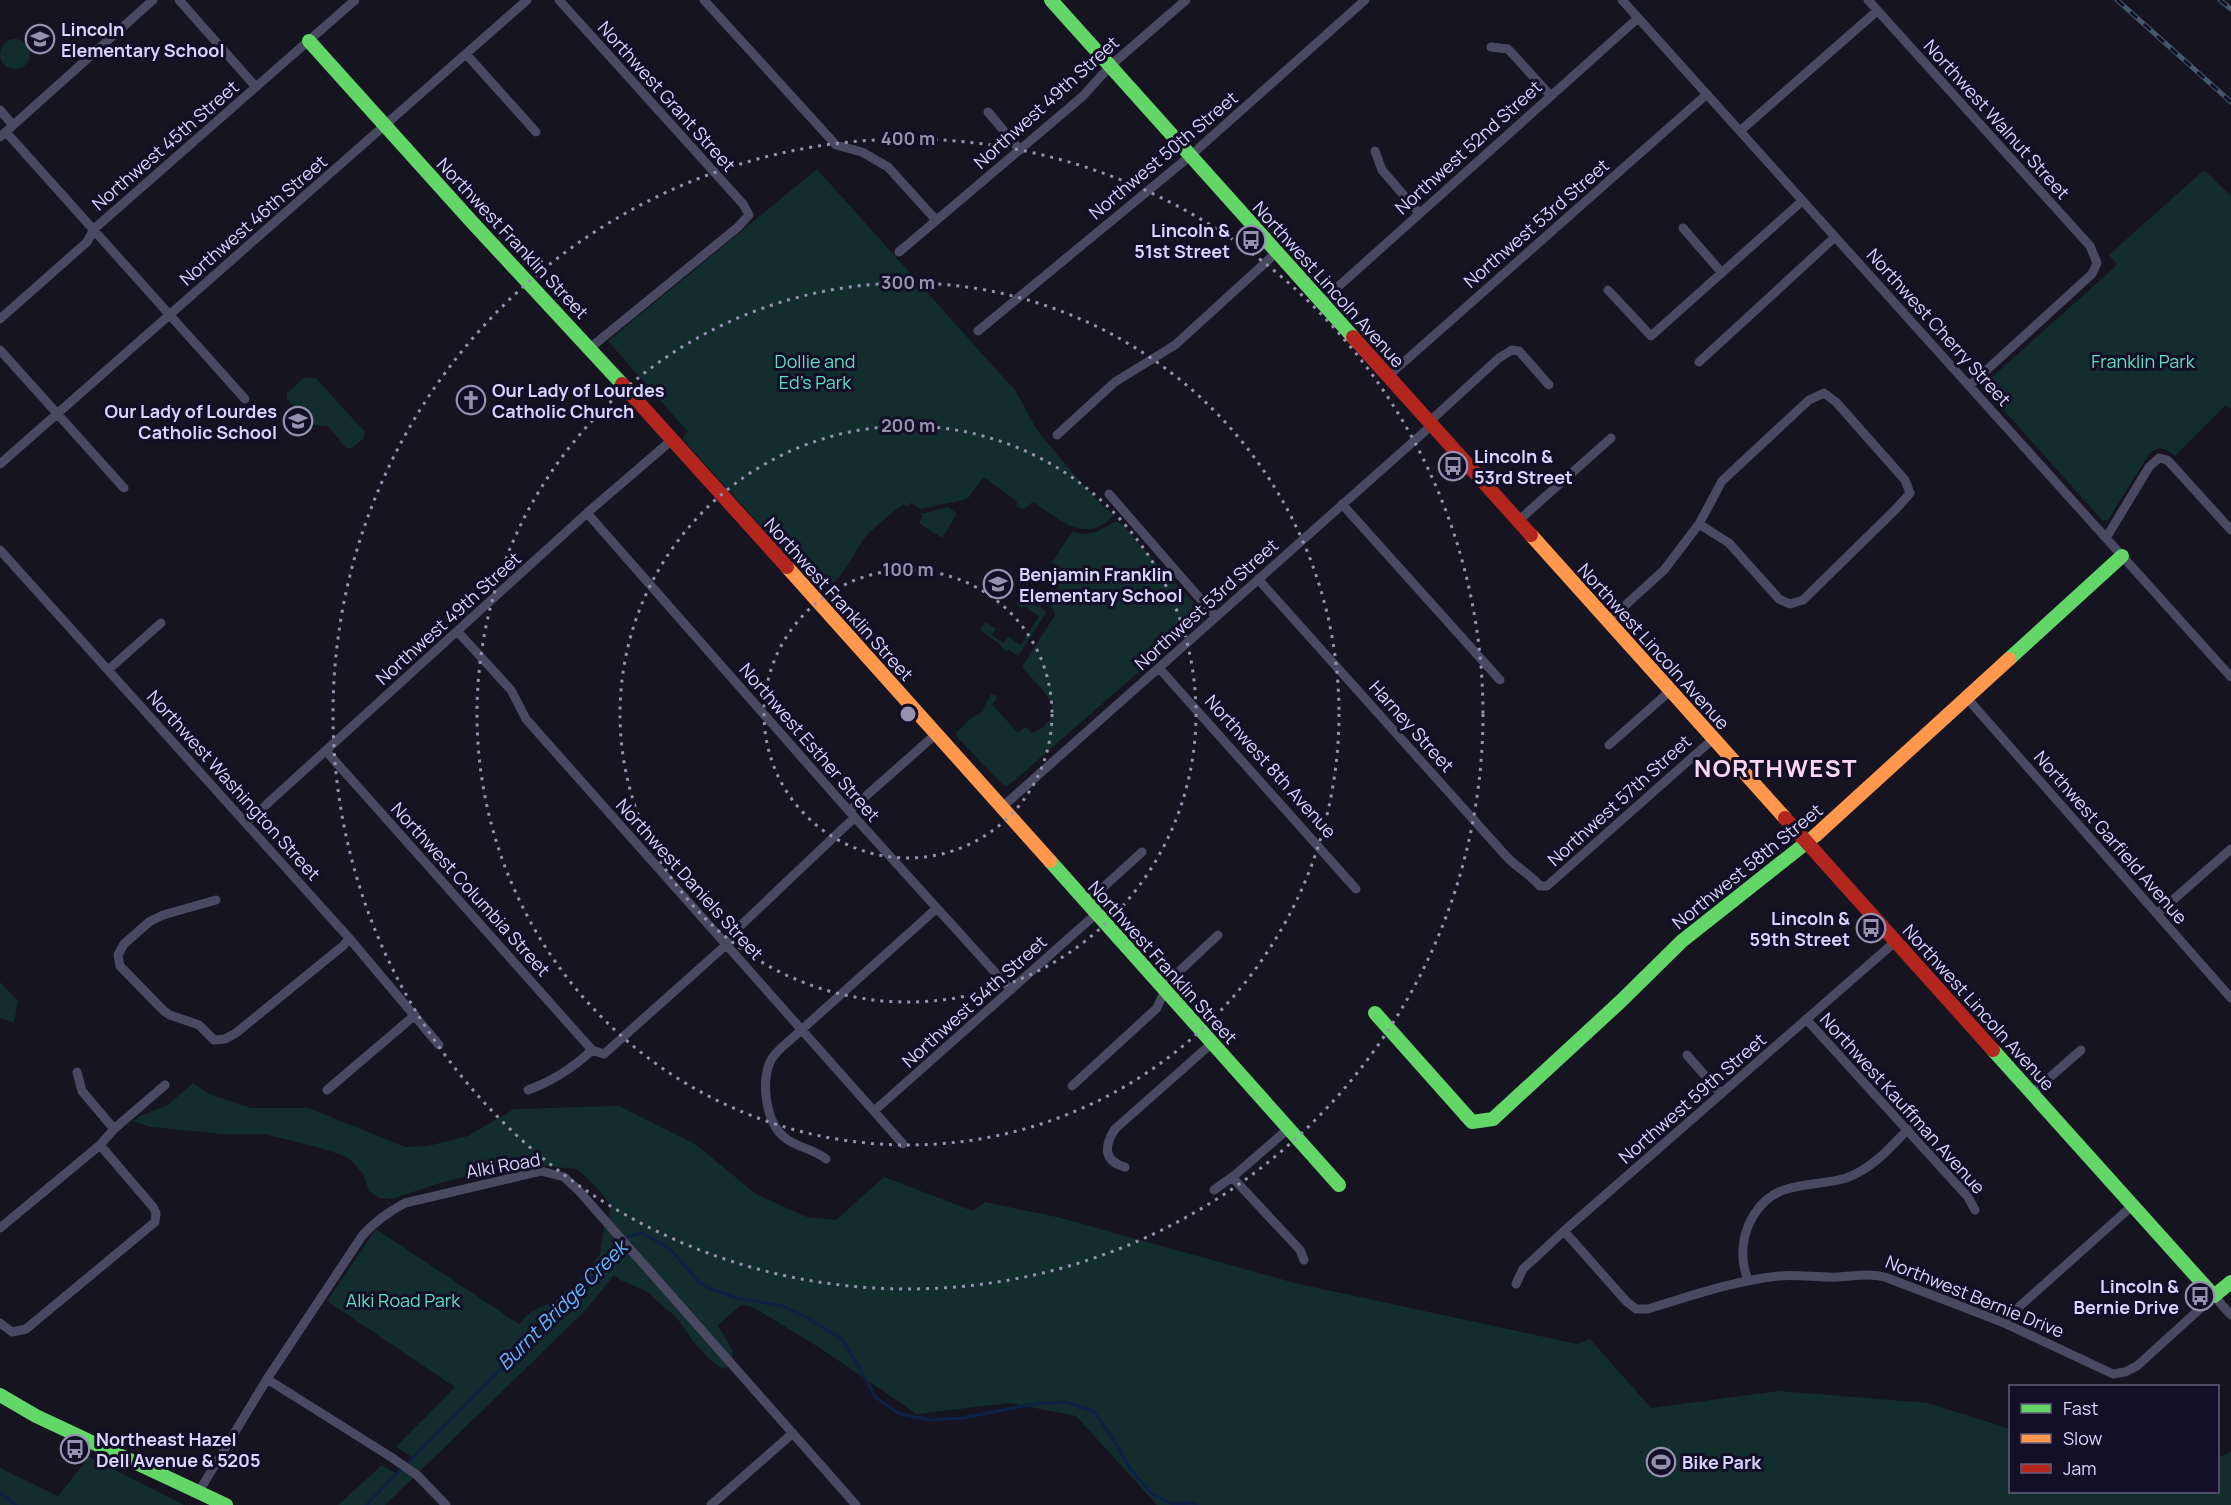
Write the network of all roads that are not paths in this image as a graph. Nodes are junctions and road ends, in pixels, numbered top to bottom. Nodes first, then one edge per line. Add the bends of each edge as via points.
1 (153, 0) edge
2 (179, 0) edge
3 (355, 0) edge
4 (527, 0) edge
5 (559, 0) edge
6 (704, 0) edge
7 (1052, 0) edge
8 (1186, 0) edge
9 (1365, 0) edge
10 (1622, 0) edge
11 (1868, 0) edge
12 (1877, 11) junction
13 (1638, 18) junction
14 (309, 41) junction
15 (1491, 47) dead end
16 (466, 54) junction
17 (1110, 66) junction
18 (256, 87) junction
19 (1707, 94) junction
20 (1551, 96) junction
21 (0, 110) edge
22 (988, 112) dead end
23 (385, 125) junction
24 (6, 131) edge
25 (1740, 131) junction
26 (537, 132) dead end
27 (1020, 150) junction
28 (1375, 151) dead end
29 (1190, 156) junction
30 (1802, 201) junction
31 (1419, 213) junction
32 (936, 220) junction
33 (1683, 228) dead end
34 (94, 229) junction
35 (1835, 237) junction
36 (899, 252) dead end
37 (1276, 252) junction
38 (1722, 273) junction
39 (1608, 290) dead end
40 (1320, 302) junction
41 (170, 314) junction
42 (0, 319) edge
43 (978, 330) dead end
44 (590, 348) junction
45 (0, 350) edge
46 (1699, 362) dead end
47 (1388, 377) junction
48 (1549, 385) dead end
49 (1969, 386) junction
50 (245, 399) dead end
51 (57, 414) junction
52 (1430, 424) junction
53 (1057, 435) dead end
54 (1611, 438) dead end
55 (673, 439) junction
56 (0, 464) edge
57 (124, 488) dead end
58 (1109, 494) dead end
59 (1342, 504) junction
60 (587, 513) junction
61 (1518, 521) junction
62 (1698, 525) junction
63 (2231, 530) edge
64 (2106, 538) junction
65 (0, 550) edge
66 (2122, 556) junction
67 (1258, 579) junction
68 (1216, 617) junction
69 (1608, 621) junction
70 (161, 623) dead end
71 (458, 632) junction
72 (1159, 668) junction
73 (108, 670) junction
74 (2231, 677) edge
75 (1500, 680) dead end
76 (1670, 691) junction
77 (1966, 698) junction
78 (936, 734) junction
79 (1713, 739) junction
80 (1609, 745) dead end
81 (326, 751) junction
82 (1002, 808) junction
83 (852, 814) junction
84 (246, 823) junction
85 (1807, 843) junction
86 (2231, 849) edge
87 (1142, 852) dead end
88 (1547, 886) joint
89 (1356, 889) dead end
90 (216, 900) dead end
91 (1086, 903) junction
92 (937, 908) junction
93 (1096, 914) junction
94 (2157, 914) junction
95 (1218, 935) dead end
96 (349, 938) junction
97 (1896, 941) junction
98 (726, 945) junction
99 (1011, 990) junction
100 (1164, 991) junction
101 (2231, 998) edge
102 (1375, 1013) dead end
103 (415, 1015) junction
104 (1806, 1019) junction
105 (801, 1030) junction
106 (1212, 1044) junction
107 (439, 1045) dead end
108 (592, 1050) junction
109 (2081, 1050) dead end
110 (1687, 1055) dead end
111 (77, 1072) dead end
112 (165, 1085) dead end
113 (1072, 1086) dead end
114 (327, 1090) dead end
115 (528, 1090) dead end
116 (2032, 1093) junction
117 (1720, 1094) junction
118 (874, 1111) junction
119 (114, 1129) junction
120 (1288, 1129) junction
121 (1908, 1130) junction
122 (903, 1144) dead end
123 (100, 1145) junction
124 (826, 1159) dead end
125 (1125, 1167) dead end
126 (1233, 1178) junction
127 (1339, 1185) dead end
128 (1214, 1190) dead end
129 (2133, 1205) junction
130 (1976, 1210) dead end
131 (0, 1228) edge
132 (1564, 1232) junction
133 (1304, 1260) dead end
134 (1748, 1281) junction
135 (2231, 1282) edge
136 (1516, 1284) dead end
137 (2214, 1296) junction
138 (2231, 1315) edge
139 (2002, 1322) junction
140 (0, 1323) edge
141 (267, 1379) junction
142 (0, 1395) edge
143 (793, 1433) junction
144 (198, 1493) junction
145 (226, 1505) edge
146 (446, 1505) edge
147 (711, 1505) edge
148 (856, 1505) edge

1 - 24 street
2 - 18 street
3 - 14 street, Northwest 45th Street
4 - 16 street, Northwest 46th Street
5 - 44 street, Northwest Grant Street via 749,215
6 - 32 street via 836,145 862,152 888,167
7 - 17 street, Northwest Lincoln Avenue
8 - 17 street, Northwest 49th Street
9 - 29 street, Northwest 50th Street
10 - 13 street, Northwest Cherry Street
11 - 12 street, Northwest Walnut Street
12 - 25 street
12 - 49 street, Northwest Walnut Street via 2090,246 2097,263 2092,274
13 - 19 street, Northwest Cherry Street
13 - 20 street, Northwest 52nd Street
14 - 18 street, Northwest 45th Street
14 - 23 street, Northwest Franklin Street
15 - 20 street via 1508,49
16 - 23 street, Northwest 46th Street
16 - 26 street
17 - 27 street, Northwest 49th Street via 1083,96
17 - 29 street, Northwest Lincoln Avenue
18 - 34 street, Northwest 45th Street
19 - 25 street, Northwest Cherry Street
19 - 47 street, Northwest 53rd Street
20 - 31 street, Northwest 52nd Street
21 - 24 street
22 - 27 street
23 - 41 street, Northwest 46th Street
23 - 44 street, Northwest Franklin Street
24 - 34 street
25 - 30 street, Northwest Cherry Street
27 - 32 street, Northwest 49th Street
28 - 31 street via 1382,170
29 - 37 street, Northwest Lincoln Avenue
29 - 43 street, Northwest 50th Street
30 - 35 street, Northwest Cherry Street
30 - 38 street
31 - 40 street, Northwest 52nd Street
32 - 36 street, Northwest 49th Street
33 - 38 street
34 - 41 street
34 - 42 street, Northwest 45th Street via 87,242
35 - 46 street
35 - 49 street, Northwest Cherry Street
37 - 40 street, Northwest Lincoln Avenue
37 - 53 street via 1175,345 1115,382
38 - 39 street via 1651,336
40 - 47 street, Northwest Lincoln Avenue
41 - 50 street
41 - 51 street, Northwest 46th Street
44 - 55 street, Northwest Franklin Street
45 - 51 street
47 - 52 street, Northwest Lincoln Avenue
48 - 52 street, Northwest 53rd Street via 1519,351 1512,350
49 - 64 street, Northwest Cherry Street
51 - 56 street, Northwest 46th Street
51 - 57 street
52 - 59 street, Northwest 53rd Street
52 - 61 street, Northwest Lincoln Avenue
54 - 61 street
55 - 60 street, Northwest 49th Street
55 - 78 street, Northwest Franklin Street
58 - 68 street
59 - 67 street, Northwest 53rd Street
59 - 75 street
60 - 71 street, Northwest 49th Street
60 - 83 street, Northwest Esther Street
61 - 69 street, Northwest Lincoln Avenue
62 - 62 street via 1722,481 1809,400 1824,393 1905,480 1910,493 1803,600 1791,604 1779,599 1729,543
62 - 69 street via 1664,570
63 - 64 street via 2172,465 2159,458
64 - 66 street, Northwest Cherry Street
65 - 73 street, Northwest Washington Street
66 - 74 street, Northwest Cherry Street
66 - 77 street, Northwest 58th Street
67 - 68 street, Northwest 53rd Street
67 - 88 street, Harney Street via 1506,856 1540,886
68 - 72 street, Northwest 53rd Street
69 - 76 street, Northwest Lincoln Avenue
70 - 73 street
71 - 81 street, Northwest 49th Street
71 - 98 street, Northwest Daniels Street via 511,690 526,719
72 - 82 street, Northwest 53rd Street
72 - 89 street, Northwest 8th Avenue
73 - 84 street, Northwest Washington Street
76 - 79 street, Northwest Lincoln Avenue
76 - 80 street
77 - 85 street, Northwest 58th Street
77 - 94 street, Northwest Garfield Avenue
78 - 82 street, Northwest Franklin Street
78 - 83 street
79 - 85 street, Northwest Lincoln Avenue
79 - 88 street, Northwest 57th Street
81 - 84 street, Northwest 49th Street
81 - 108 street, Northwest Columbia Street
82 - 91 street, Northwest Franklin Street
83 - 92 street, Northwest Esther Street
83 - 98 street via 737,929
84 - 96 street, Northwest Washington Street
85 - 97 street, Northwest Lincoln Avenue
85 - 102 street, Northwest 58th Street via 1682,941 1493,1119 1472,1122
86 - 94 street
87 - 91 street
90 - 96 street via 149,922 118,955 120,966 164,1011 199,1024 214,1040 236,1033
91 - 93 street, Northwest Franklin Street
92 - 99 street, Northwest Esther Street
92 - 105 street
93 - 99 street, Northwest 54th Street
93 - 100 street, Northwest Franklin Street
94 - 101 street, Northwest Garfield Avenue
95 - 100 street via 1169,981
96 - 103 street, Northwest Washington Street
97 - 104 street, Northwest 59th Street
97 - 116 street, Northwest Lincoln Avenue
98 - 105 street, Northwest Daniels Street
98 - 108 street via 604,1054
99 - 118 street, Northwest 54th Street
100 - 106 street, Northwest Franklin Street
100 - 113 street via 1157,1008
103 - 107 street, Northwest Washington Street
103 - 114 street
104 - 117 street, Northwest 59th Street
104 - 121 street, Northwest Kauffman Avenue
105 - 118 street, Northwest Daniels Street
105 - 124 street via 770,1062 766,1083 768,1111 784,1137
106 - 120 street, Northwest Franklin Street
106 - 125 street via 1112,1134 1109,1158
108 - 115 street via 550,1082
109 - 116 street
110 - 117 street
111 - 119 street via 82,1091
112 - 119 street
116 - 129 street, Northwest Lincoln Avenue
117 - 132 street, Northwest 59th Street
118 - 122 street, Northwest Daniels Street
119 - 123 street
120 - 126 street
120 - 127 street, Northwest Franklin Street
121 - 130 street, Northwest Kauffman Avenue
121 - 134 street via 1867,1168 1846,1178 1786,1189 1763,1201 1745,1235 1743,1258
123 - 131 street
123 - 140 street via 153,1207 156,1215 151,1227 26,1329 15,1332
126 - 128 street
126 - 133 street via 1300,1250
129 - 137 street, Northwest Lincoln Avenue
129 - 139 street
132 - 134 street, Northwest Bernie Drive via 1636,1309
132 - 136 street, Northwest 59th Street via 1523,1269
134 - 139 street, Northwest Bernie Drive via 1781,1276 1871,1274
135 - 137 street, Northwest Bernie Drive
137 - 138 street, Northwest Lincoln Avenue
137 - 139 street, Northwest Bernie Drive via 2137,1366 2113,1374
141 - 143 street, Alki Road via 373,1222 405,1203 541,1172 552,1173 564,1177 579,1191
141 - 144 street, Alki Road
141 - 146 street via 417,1475
142 - 144 street
143 - 147 street
143 - 148 street, Alki Road
144 - 145 street

